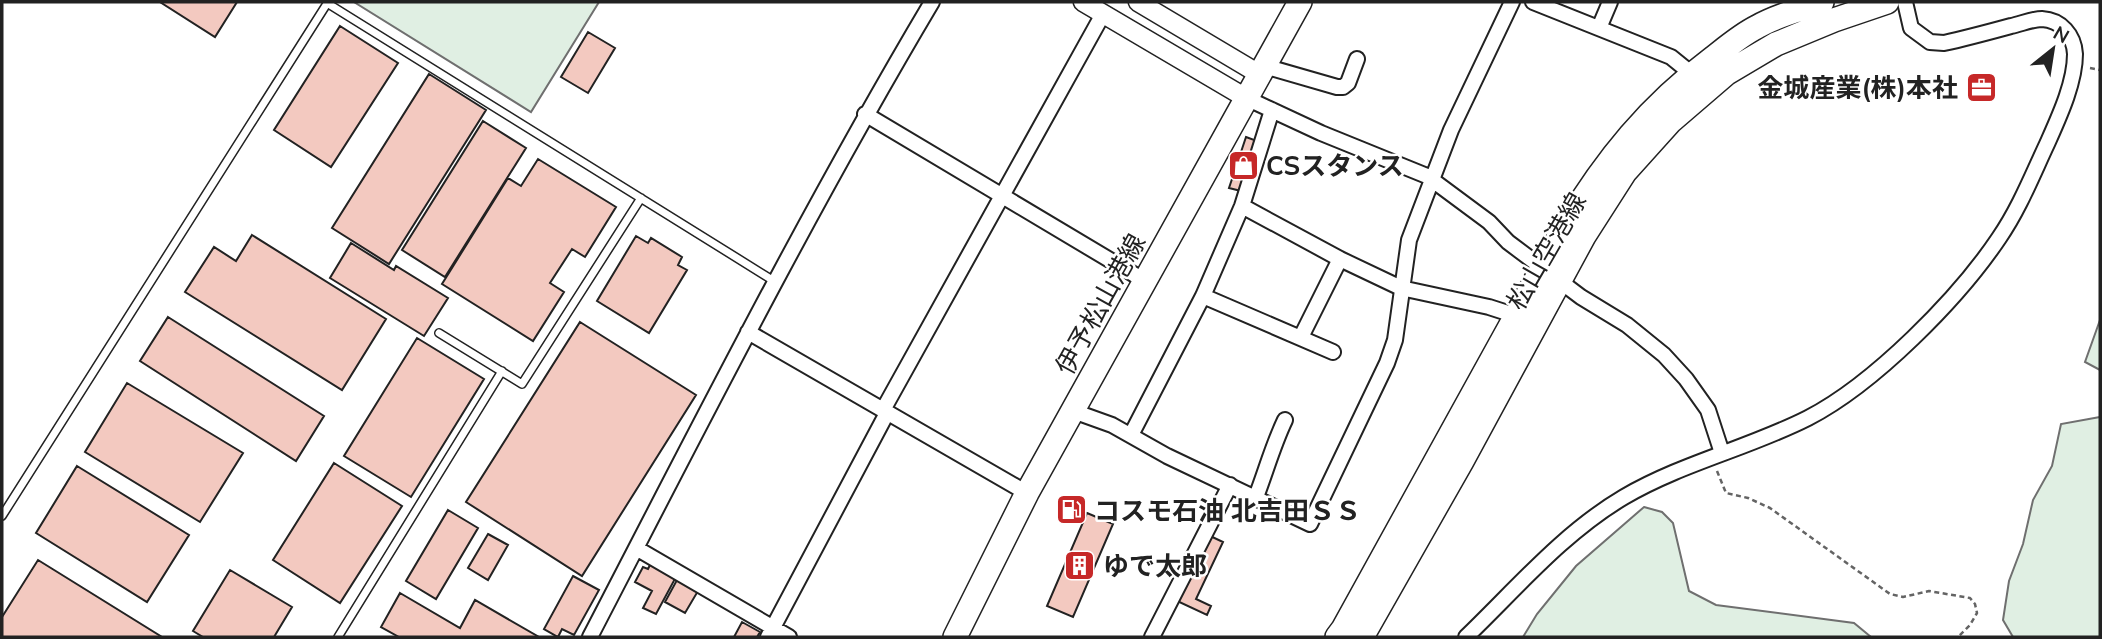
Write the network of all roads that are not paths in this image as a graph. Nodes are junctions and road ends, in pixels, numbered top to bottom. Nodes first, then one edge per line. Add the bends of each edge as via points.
1 (328, 2) edge
2 (932, 2) edge
3 (1083, 2) edge
4 (1138, 2) edge
5 (1300, 2) edge
6 (1511, 2) edge
7 (1533, 2) edge
8 (1610, 2) edge
9 (1822, 2) edge
10 (1887, 2) edge
11 (1905, 2) edge
12 (1103, 14) junction
13 (1599, 28) junction
14 (1357, 59) dead end
15 (1262, 70) junction
16 (1692, 74) junction
17 (1246, 97) junction
18 (1272, 110) junction
19 (865, 114) junction
20 (1432, 180) junction
21 (1001, 195) junction
22 (641, 198) junction
23 (1242, 206) junction
24 (1340, 259) junction
25 (1552, 273) junction
26 (775, 281) junction
27 (1145, 281) junction
28 (1401, 288) junction
29 (1203, 296) junction
30 (1517, 316) junction
31 (439, 332) dead end
32 (748, 332) junction
33 (1301, 337) junction
34 (1333, 352) dead end
35 (502, 371) junction
36 (885, 411) junction
37 (1073, 411) junction
38 (1285, 420) dead end
39 (1131, 435) junction
40 (1717, 455) junction
41 (1230, 485) junction
42 (1027, 493) junction
43 (1256, 497) junction
44 (2, 516) edge
45 (636, 548) junction
46 (770, 633) edge
47 (338, 637) edge
48 (590, 637) edge
49 (789, 637) edge
50 (955, 637) edge
51 (1152, 637) edge
52 (1337, 637) edge
53 (1362, 637) edge
54 (1466, 637) edge

1 - 22 lane
1 - 44 lane
2 - 19 street
3 - 12 street
4 - 15 street
5 - 15 main road, 伊予松山港線
6 - 20 street
7 - 13 street
8 - 13 street
9 - 16 main road, 松山空港線 via 1758,26
10 - 25 main road, 松山空港線 via 1776,44 1727,73 1670,122 1625,172 1584,236
11 - 40 street via 1911,28 1930,42 1944,43 2039,19 2061,26 2075,47 2075,65 2053,131 1998,239 1933,317 1874,373 1829,405
12 - 17 street
12 - 21 street
13 - 16 street via 1671,57
14 - 15 street via 1348,83 1337,88
15 - 17 main road, 伊予松山港線
16 - 25 main road, 松山空港線 via 1638,125 1603,167
17 - 18 street
17 - 27 main road, 伊予松山港線
18 - 20 street
18 - 23 street
19 - 21 street
19 - 26 street
20 - 25 street
20 - 28 street via 1409,240
21 - 27 street
21 - 36 street
22 - 26 lane
22 - 35 lane via 522,384
23 - 24 street
23 - 29 street
24 - 28 street
24 - 33 street
25 - 30 main road, 松山空港線
25 - 40 street via 1627,325 1679,371 1708,410
25 - 53 main road, 松山空港線 via 1462,461
26 - 32 street
27 - 37 main road, 伊予松山港線
28 - 30 street
28 - 43 street via 1395,340 1387,363 1310,524
29 - 33 street
29 - 39 street
30 - 52 main road, 松山空港線
31 - 35 lane
32 - 36 street
32 - 45 street
33 - 34 street
35 - 47 lane
36 - 42 street
36 - 46 street
37 - 39 street
37 - 42 main road, 伊予松山港線
38 - 43 street
39 - 41 street
40 - 54 street via 1623,498 1540,562
41 - 43 street
41 - 51 street
42 - 50 main road, 伊予松山港線
45 - 46 street
45 - 48 street
46 - 49 street

